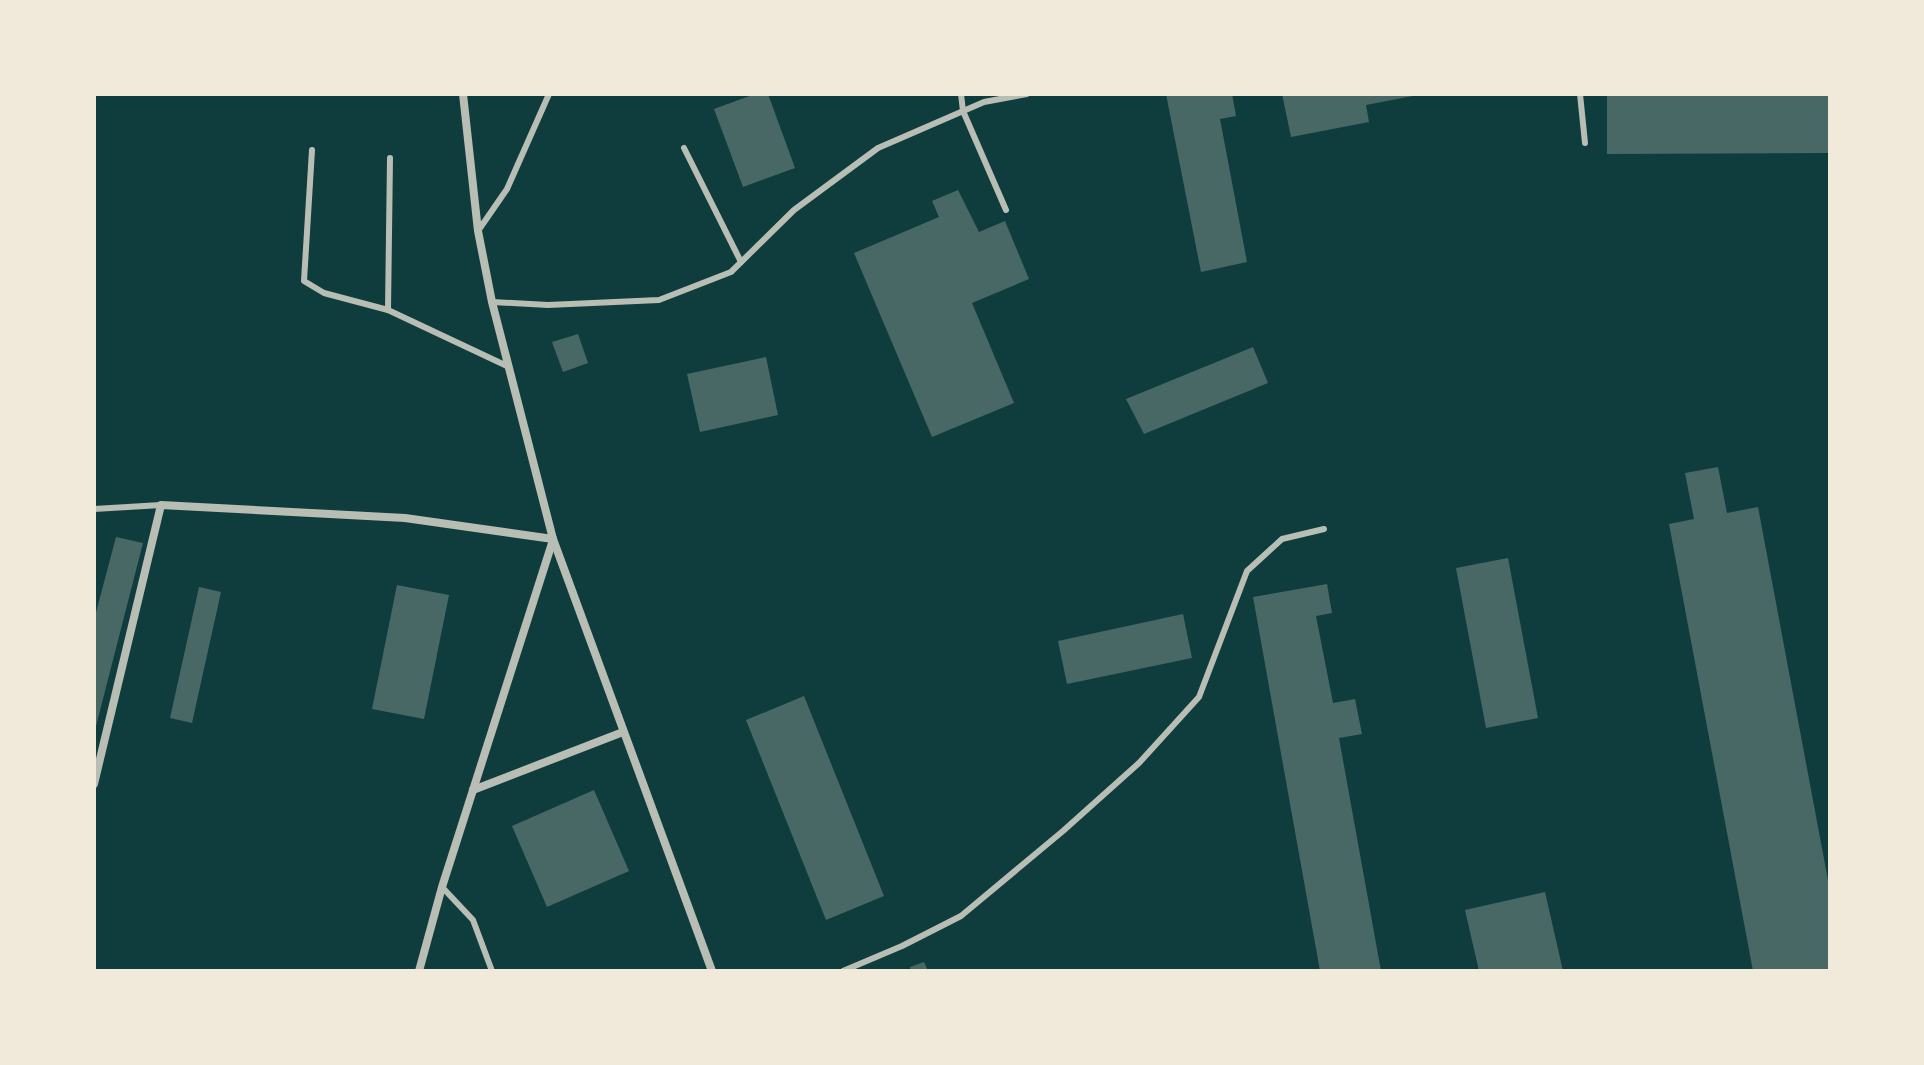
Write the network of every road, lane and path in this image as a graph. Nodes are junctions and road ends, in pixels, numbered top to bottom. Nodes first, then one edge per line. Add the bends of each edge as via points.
1 (463, 94) edge
2 (549, 94) edge
3 (961, 94) edge
4 (1027, 94) edge
5 (1580, 94) edge
6 (963, 111) junction
7 (1585, 143) dead end
8 (684, 148) dead end
9 (312, 150) dead end
10 (390, 158) dead end
11 (1006, 210) dead end
12 (478, 231) junction
13 (741, 262) junction
14 (492, 302) junction
15 (388, 310) junction
16 (507, 366) junction
17 (161, 505) junction
18 (94, 509) edge
19 (1324, 529) dead end
20 (553, 539) junction
21 (623, 732) junction
22 (94, 784) edge
23 (473, 790) junction
24 (442, 887) junction
25 (419, 971) edge
26 (492, 971) edge
27 (712, 971) edge
28 (843, 971) edge

1 - 12 street
2 - 12 lane via 507,189
3 - 6 lane
4 - 6 lane
5 - 7 lane
6 - 11 lane
6 - 13 lane via 878,148 794,210
8 - 13 lane
9 - 15 lane via 304,281 324,293
10 - 15 lane
12 - 14 street
13 - 14 lane via 731,272 659,300
14 - 16 street
15 - 16 lane
16 - 20 street
17 - 18 lane
17 - 20 street via 405,518
17 - 22 street
19 - 28 lane via 1282,539 1247,571 1199,697 1139,763 961,916
20 - 21 street
20 - 23 street
21 - 23 street
21 - 27 street
23 - 24 street
24 - 25 street
24 - 26 lane via 473,920

